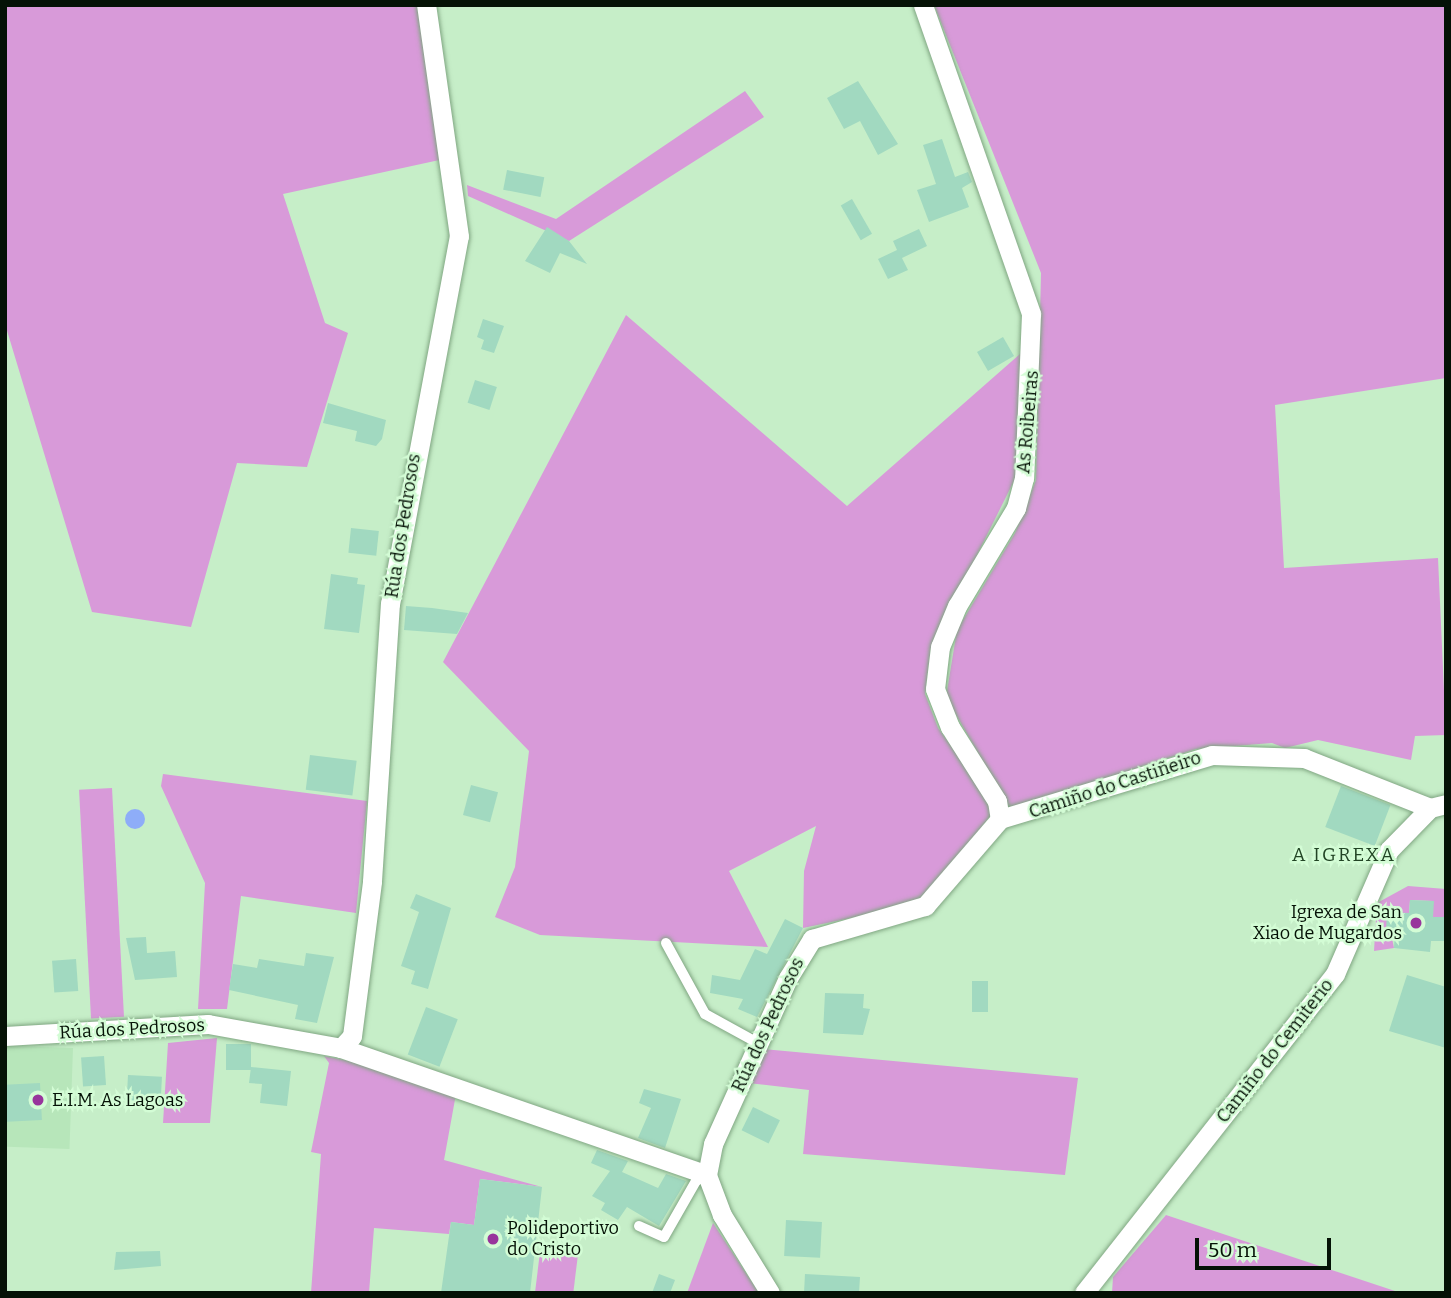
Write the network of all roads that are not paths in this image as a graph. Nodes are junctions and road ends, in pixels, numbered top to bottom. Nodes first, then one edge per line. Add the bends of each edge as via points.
1 (426, 5) edge
2 (923, 5) edge
3 (1438, 806) edge
4 (1000, 819) junction
5 (666, 943) dead end
6 (5, 1036) edge
7 (758, 1042) junction
8 (341, 1048) junction
9 (707, 1175) junction
10 (639, 1226) dead end
11 (770, 1293) edge
12 (1084, 1293) edge

1 - 8 street, Rúa dos Pedrosos via 459,236 390,604 372,881 352,1036
2 - 4 street, As Roibeiras via 1025,280 1031,314 1024,478 1016,508 957,606 940,647 935,689 950,727 998,801
3 - 4 street, Camiño do Castiñeiro via 1304,758 1201,755 1076,801
3 - 12 street, Camiño do Cemiterio via 1389,850 1335,974
4 - 7 street, Rúa dos Pedrosos via 925,906 812,939
5 - 7 lane via 705,1014
6 - 8 street, Rúa dos Pedrosos via 208,1024
7 - 9 street, Rúa dos Pedrosos via 713,1144
8 - 9 street, Rúa dos Pedrosos
9 - 10 lane via 696,1181 664,1237
9 - 11 street via 722,1214

